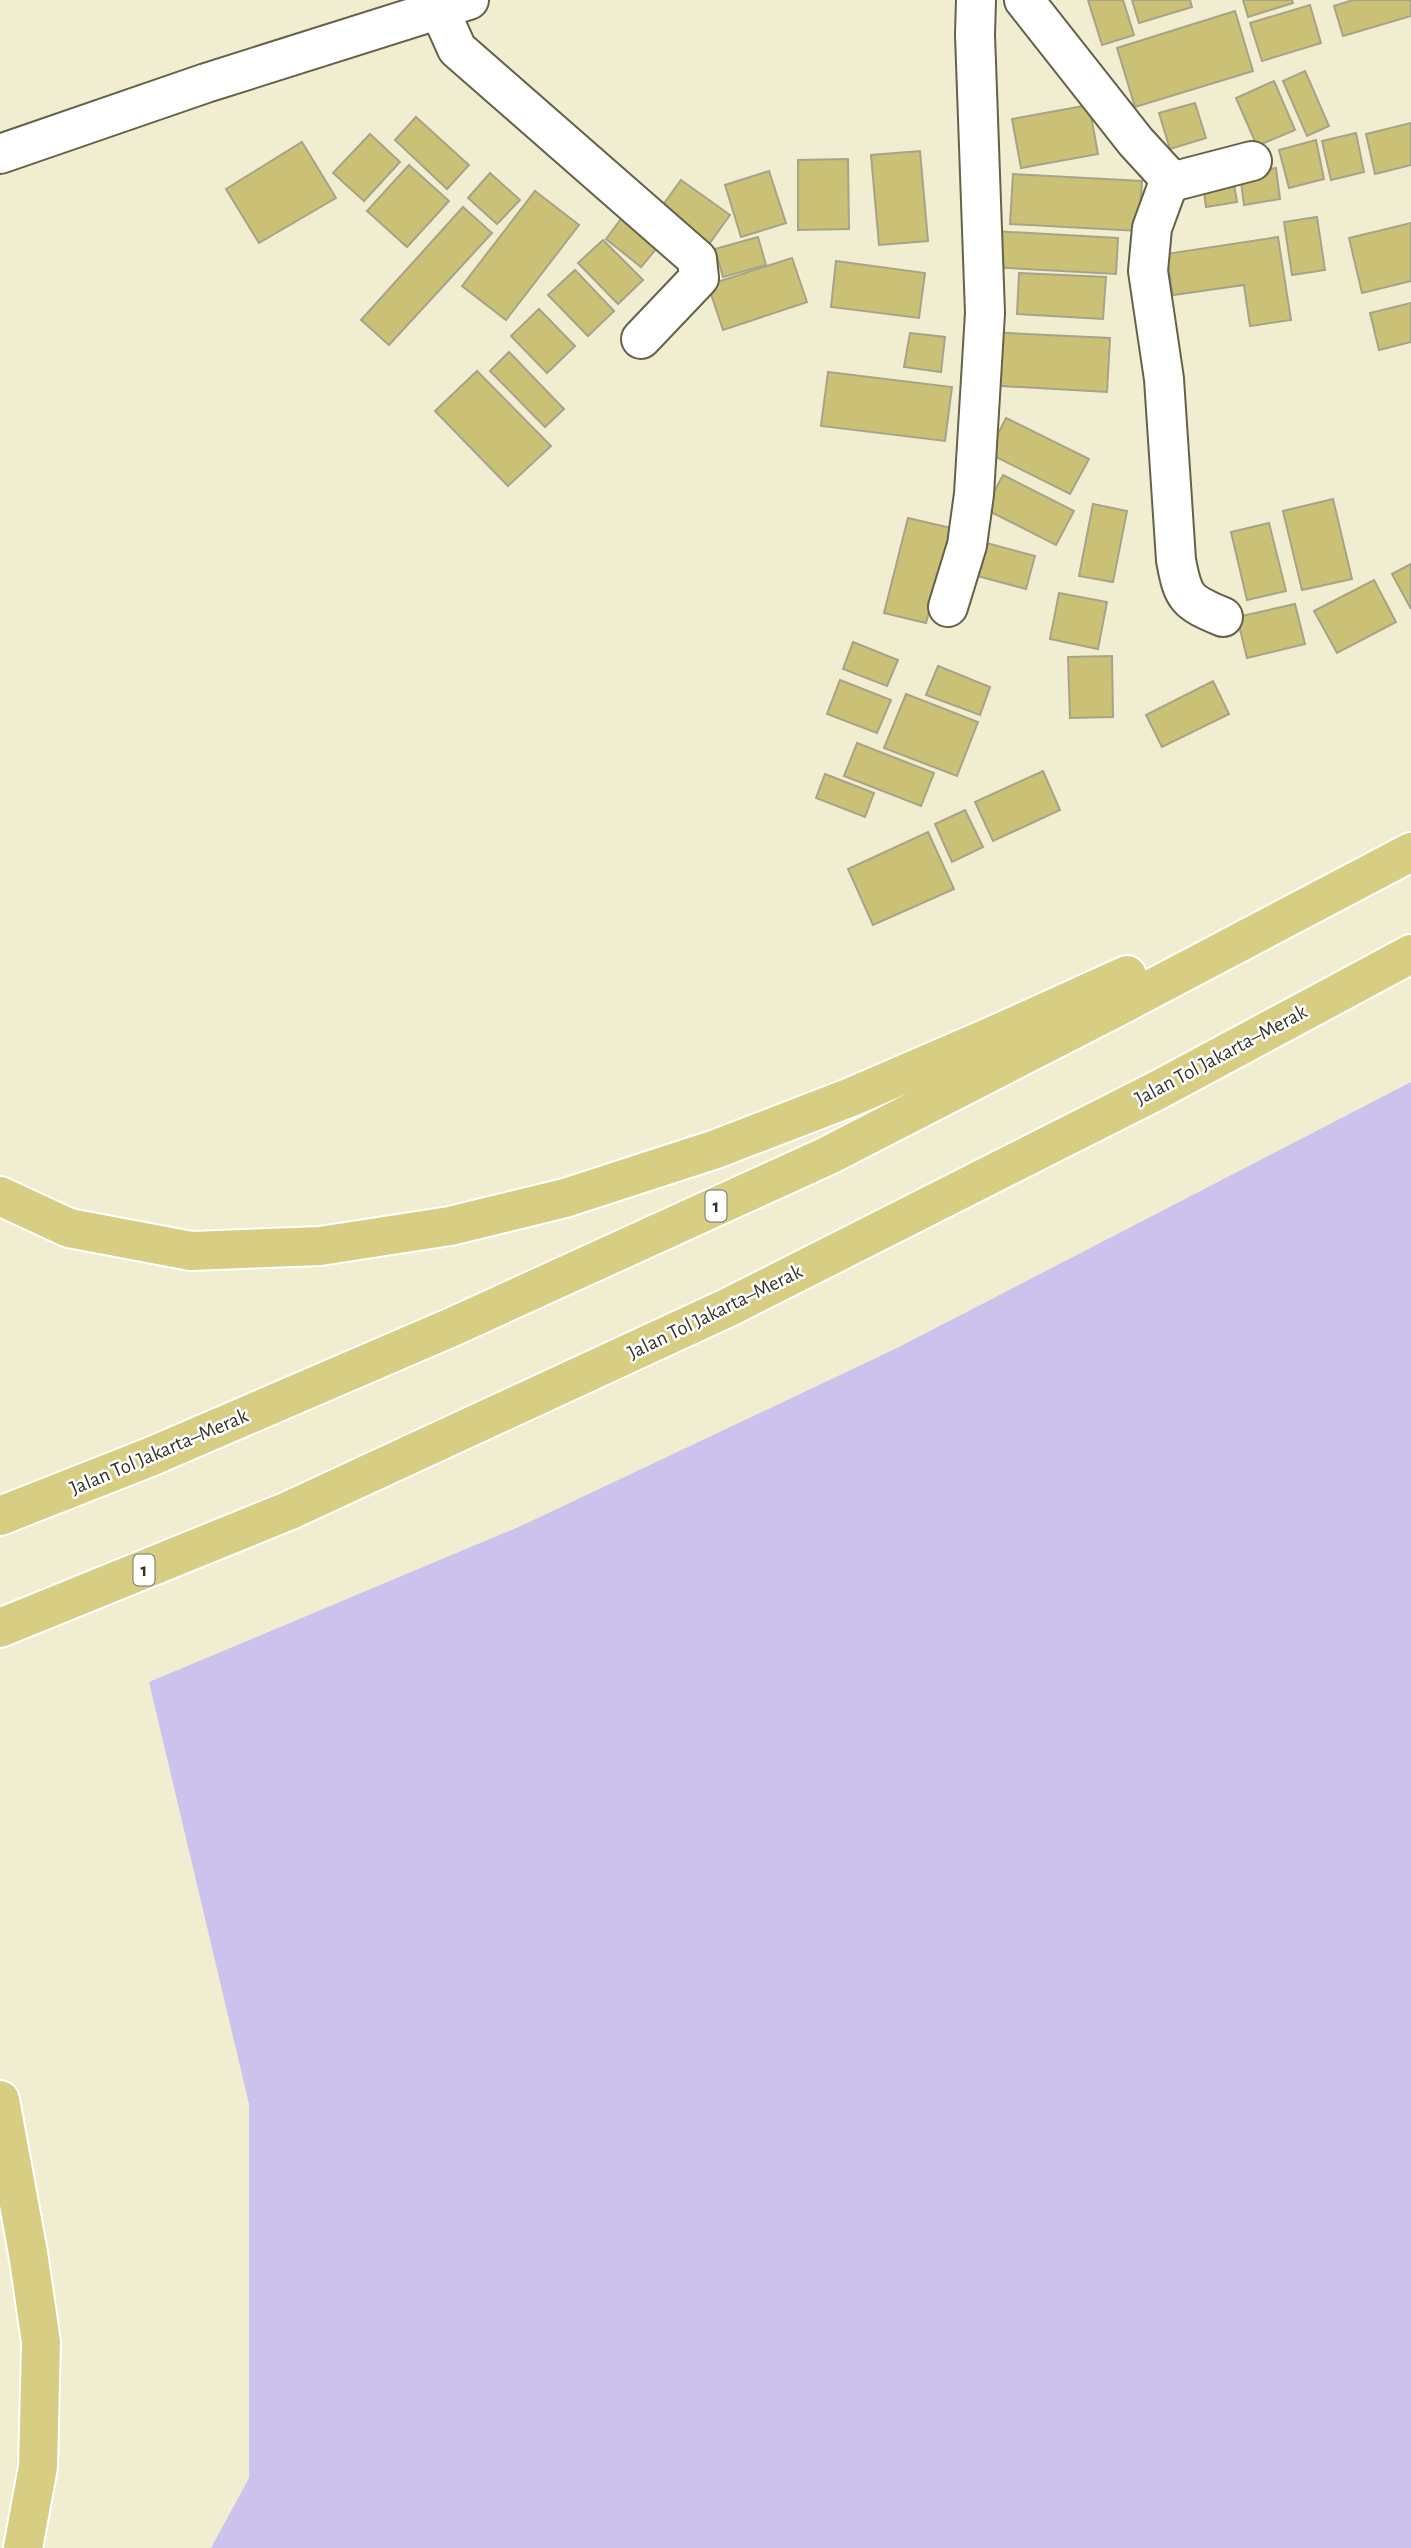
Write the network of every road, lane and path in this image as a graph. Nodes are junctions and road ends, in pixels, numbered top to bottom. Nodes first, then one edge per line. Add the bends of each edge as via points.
1 (976, 0) edge
2 (1024, 0) edge
3 (448, 3) edge
4 (0, 154) edge
5 (1252, 161) dead end
6 (1170, 179) junction
7 (641, 339) dead end
8 (948, 607) dead end
9 (1223, 617) dead end
10 (1411, 844) edge
11 (1411, 852) edge
12 (1411, 954) edge
13 (0, 1196) edge
14 (288, 1511) junction
15 (0, 1516) edge
16 (0, 1628) edge
17 (0, 1650) edge
18 (0, 2100) edge
19 (23, 2548) edge

1 - 8 street via 985,313 974,494 967,545
2 - 6 street
3 - 4 street
3 - 7 street via 457,49 697,259 699,278
5 - 6 street
6 - 9 street via 1152,229 1148,271 1164,379 1176,560 1181,586 1194,604
10 - 13 highway via 851,1097 716,1149 565,1198 450,1226 320,1246 191,1251 69,1228
11 - 15 highway, Jalan Tol Jakarta–Merak / 1 via 827,1156 452,1327
12 - 14 highway, Jalan Tol Jakarta–Merak / 1 via 1156,1091 729,1307
14 - 16 highway, Jalan Tol Jakarta–Merak / 1
14 - 17 highway
18 - 19 highway via 41,2342 38,2467

